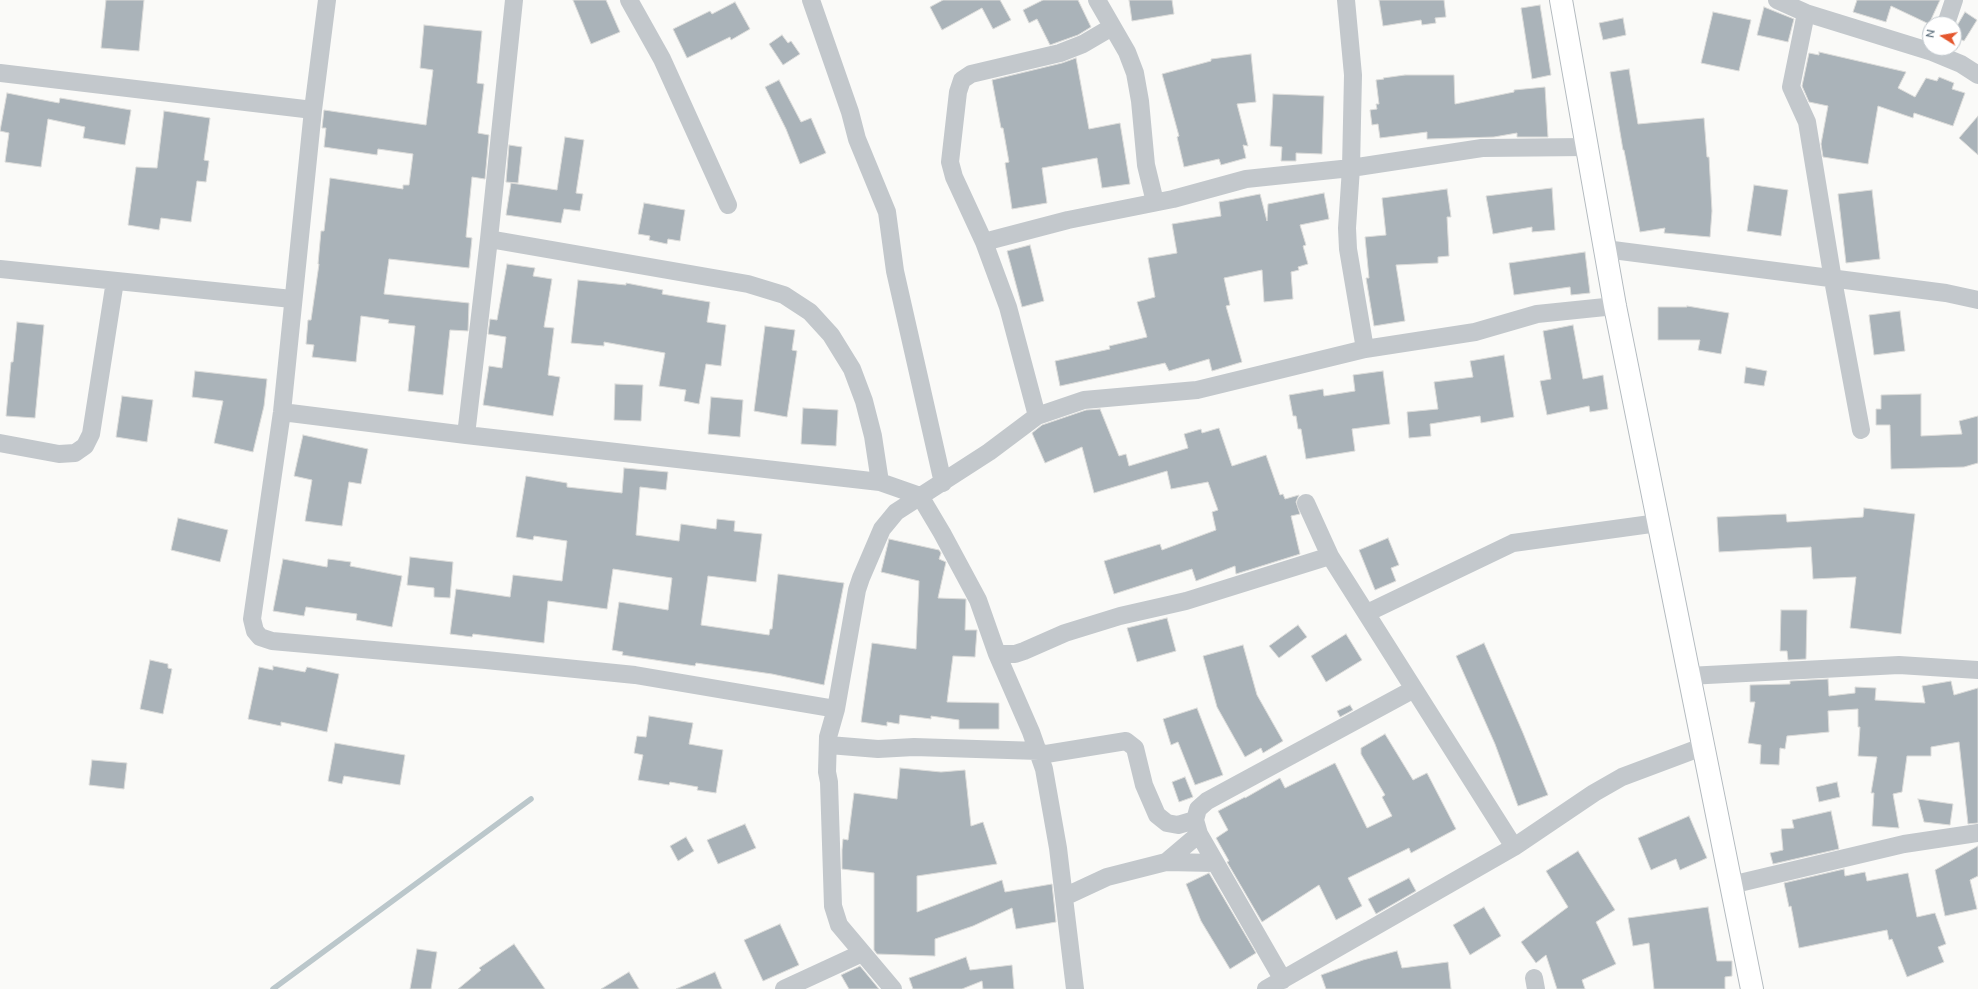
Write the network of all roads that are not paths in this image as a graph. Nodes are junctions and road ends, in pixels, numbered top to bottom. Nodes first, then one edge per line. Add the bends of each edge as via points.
1 (328, 0) edge
2 (514, 0) edge
3 (629, 0) edge
4 (810, 0) edge
5 (1097, 0) edge
6 (1346, 0) edge
7 (1561, 0) edge
8 (1777, 0) edge
9 (1954, 0) edge
10 (1806, 13) junction
11 (1949, 16) edge
12 (1112, 27) junction
13 (1922, 47) edge
14 (1946, 56) edge
15 (0, 73) edge
16 (1978, 75) edge
17 (313, 110) junction
18 (1587, 147) junction
19 (1351, 168) junction
20 (1155, 202) junction
21 (728, 205) dead end
22 (489, 239) junction
23 (984, 242) junction
24 (1605, 249) junction
25 (0, 269) edge
26 (1833, 280) junction
27 (115, 281) junction
28 (292, 299) junction
29 (1978, 300) edge
30 (1615, 306) junction
31 (1365, 349) junction
32 (282, 412) junction
33 (1037, 416) junction
34 (1862, 430) dead end
35 (466, 436) junction
36 (0, 443) edge
37 (880, 482) junction
38 (943, 483) junction
39 (920, 496) junction
40 (1306, 503) dead end
41 (1658, 523) junction
42 (1330, 556) junction
43 (1367, 613) junction
44 (997, 654) junction
45 (1978, 670) edge
46 (1688, 676) junction
47 (1414, 689) junction
48 (836, 709) junction
49 (829, 745) junction
50 (1702, 747) junction
51 (1039, 753) junction
52 (1197, 827) junction
53 (1978, 832) edge
54 (1514, 847) junction
55 (1166, 862) junction
56 (1215, 863) junction
57 (1731, 885) junction
58 (1064, 897) junction
59 (862, 953) junction
60 (1283, 980) junction
61 (784, 989) edge
62 (893, 989) edge
63 (1075, 989) edge
64 (1266, 989) edge
65 (1752, 989) edge

1 - 17 street
2 - 22 street
3 - 21 street via 662,59
4 - 38 street via 857,138 887,212 895,271
5 - 12 street
6 - 19 street via 1352,75
7 - 18 main road
8 - 10 street
9 - 11 street
10 - 13 street
10 - 26 street via 1792,87 1807,122
12 - 20 street via 1135,72 1146,165
12 - 23 street via 1083,44 1060,53 971,74 962,80 958,92 950,162 954,177
14 - 16 street
15 - 17 street
17 - 28 street
18 - 19 street via 1482,148
18 - 24 main road
19 - 20 street via 1246,180
19 - 31 street via 1346,228
20 - 23 street via 1068,220
22 - 35 street
22 - 37 street via 748,284 784,295 810,312 830,335 852,369 873,436
23 - 33 street via 1008,307
24 - 26 street
24 - 30 main road
25 - 27 street
26 - 29 street
26 - 34 street
27 - 28 street
27 - 36 street via 91,434 85,446 75,453 59,454
28 - 32 street
30 - 31 street via 1537,314 1475,332
30 - 41 main road
31 - 33 street via 1196,390 1084,400
32 - 35 street
32 - 48 street via 252,619 255,631 260,637 272,641 636,675
33 - 38 street
35 - 37 street
37 - 39 street
38 - 39 street
39 - 44 street via 978,600
39 - 48 street via 896,512 882,529 861,578
40 - 42 street
41 - 43 street via 1513,543
41 - 46 main road
42 - 43 street
42 - 44 street via 1186,600 1120,616 1015,654
43 - 47 street
44 - 51 street
45 - 46 street via 1899,664
46 - 50 main road
47 - 52 street via 1206,801 1198,809
47 - 54 street
48 - 49 street via 830,726
49 - 51 street via 878,750 914,747
49 - 59 street via 827,772 833,906 839,925
50 - 54 street via 1622,777
50 - 57 main road
51 - 52 street via 1126,741 1135,748 1144,785 1157,815 1167,823
51 - 58 street via 1058,848
52 - 55 street
52 - 56 street
53 - 57 street via 1904,844
54 - 60 street
55 - 56 street
55 - 58 street via 1107,877
56 - 60 street
57 - 65 main road
58 - 63 street
59 - 61 street
59 - 62 street
60 - 64 street

